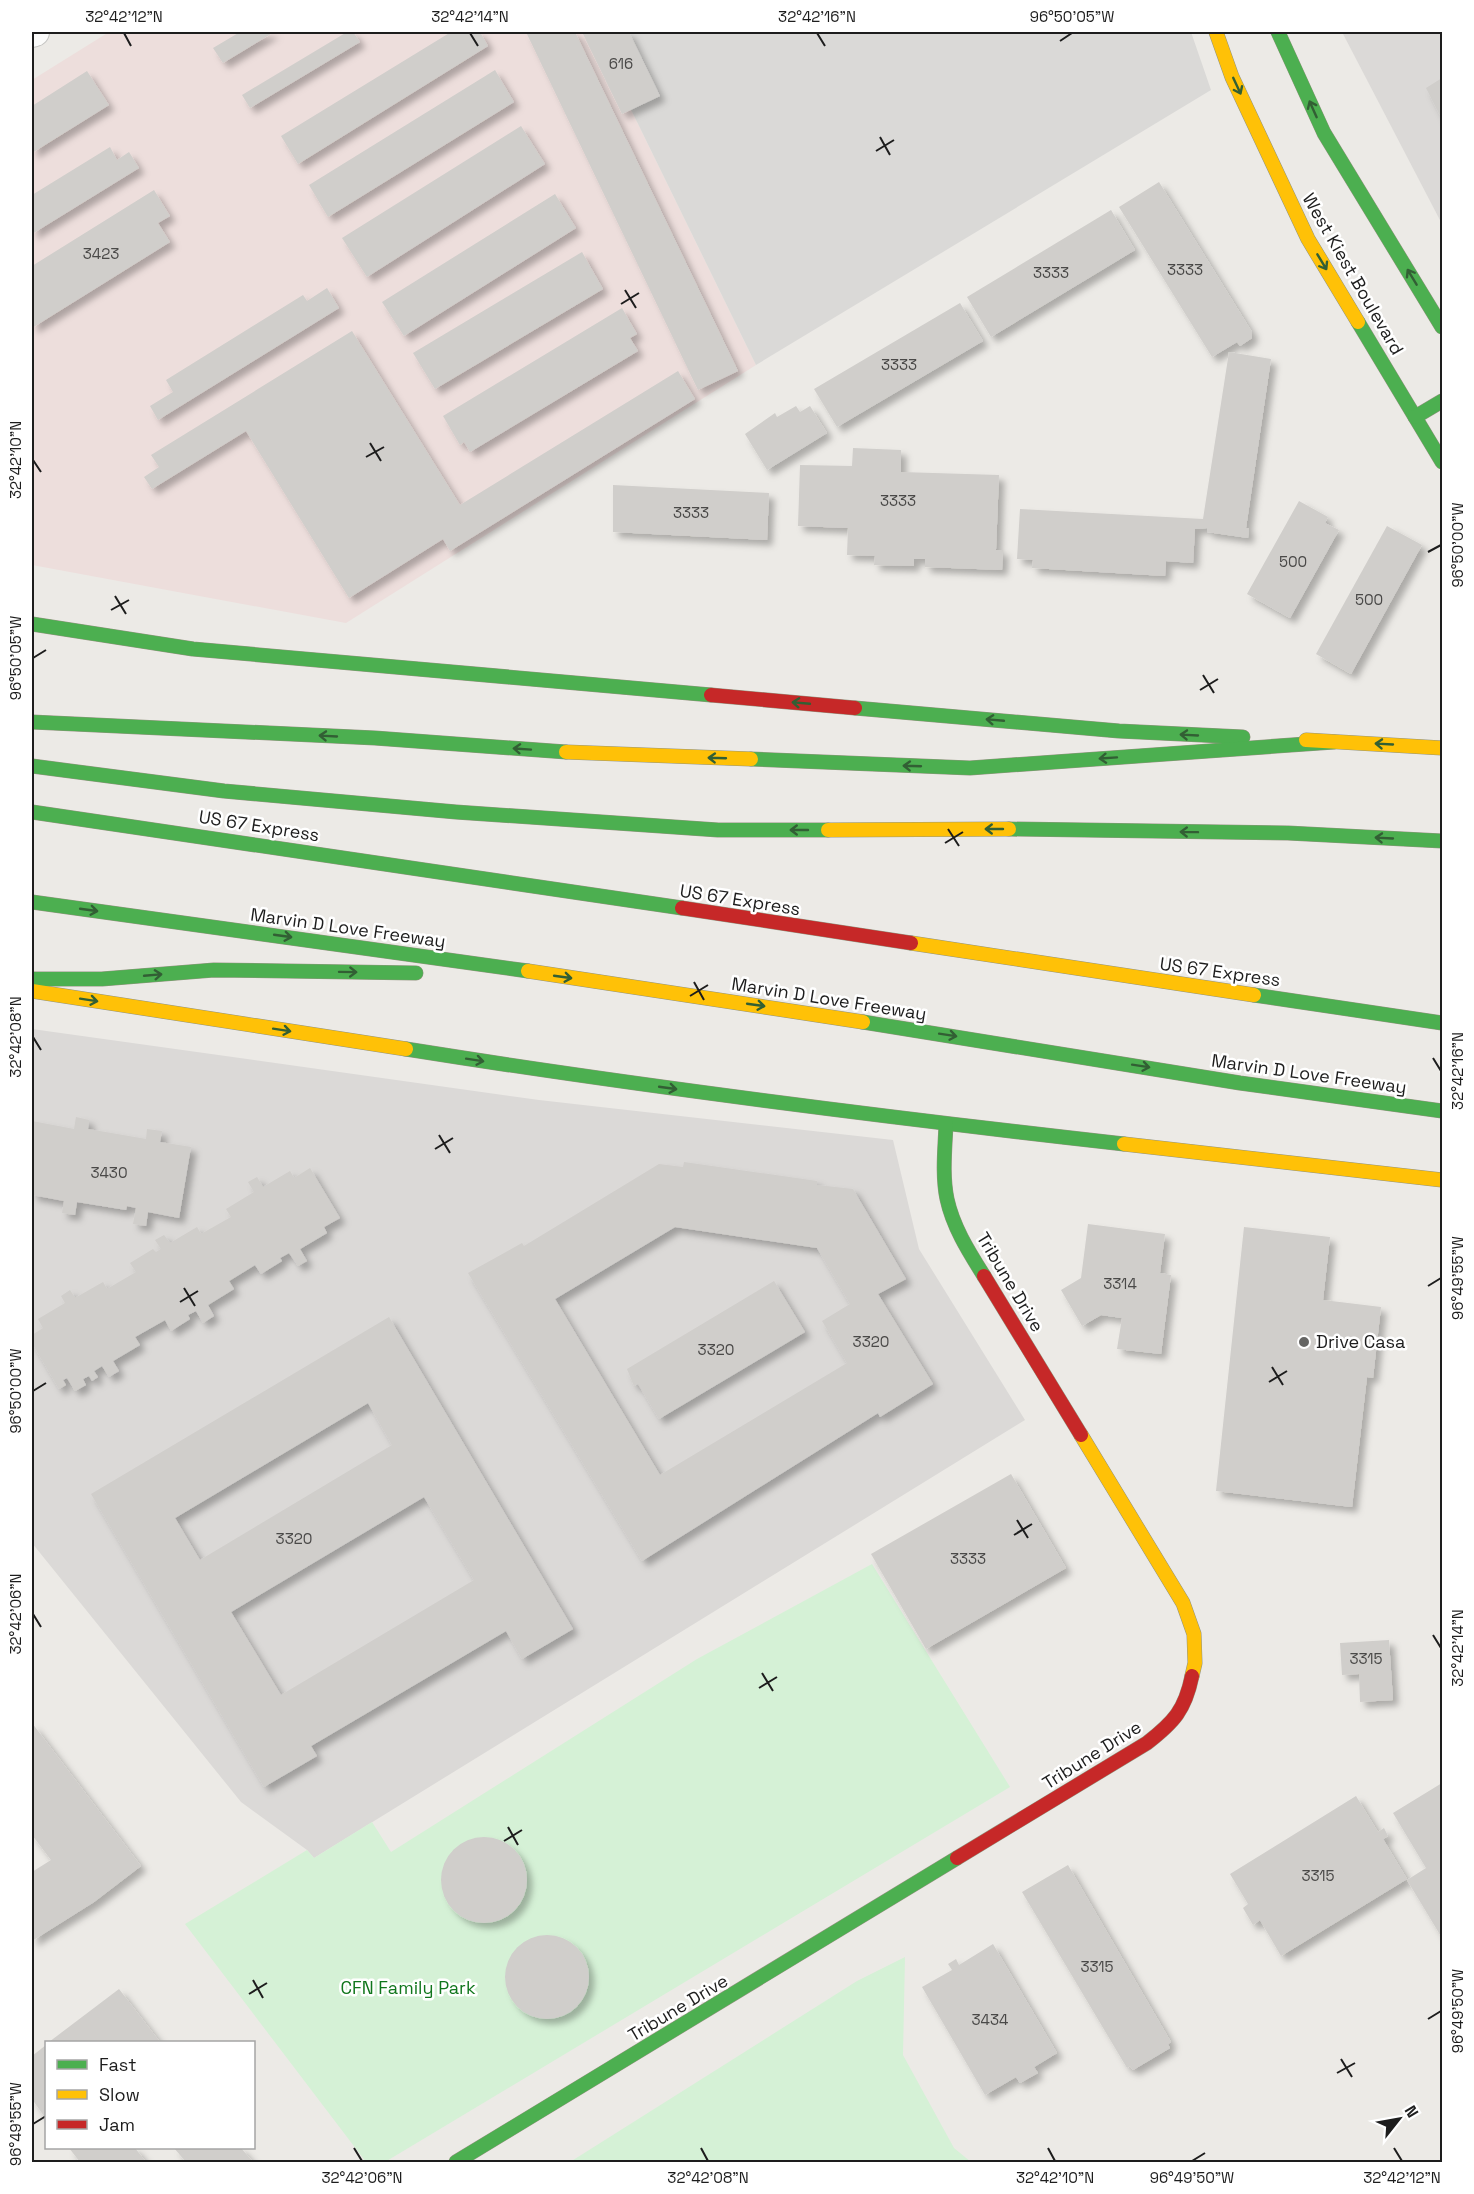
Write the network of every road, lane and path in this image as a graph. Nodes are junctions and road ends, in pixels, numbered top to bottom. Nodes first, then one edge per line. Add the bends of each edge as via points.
1 (1216, 32) edge
2 (1278, 32) edge
3 (1443, 327) edge
4 (1443, 401) edge
5 (1415, 417) junction
6 (1443, 462) edge
7 (32, 624) edge
8 (32, 722) edge
9 (1334, 742) junction
10 (1443, 748) edge
11 (32, 766) edge
12 (32, 812) edge
13 (1443, 841) edge
14 (32, 902) edge
15 (505, 968) junction
16 (32, 979) edge
17 (32, 991) edge
18 (1443, 1023) edge
19 (1443, 1111) edge
20 (946, 1124) junction
21 (1443, 1180) edge
22 (456, 2163) edge

1 -> 5 main road, West Kiest Boulevard via 1232,77 1308,239
3 -> 2 main road via 1324,133
4 - 5 main road
5 - 6 main road, West Kiest Boulevard
9 -> 7 main road via 1119,731 193,649
9 -> 8 main road via 970,768 541,750
10 -> 9 main road
13 -> 11 main road via 1288,833 1028,829 718,830 294,797
12 - 18 main road, US 67 Express
14 -> 15 main road, Marvin D Love Freeway
16 -> 15 main road via 102,980 214,970 435,973
15 -> 19 main road, Marvin D Love Freeway
17 -> 20 main road via 543,1071
20 - 21 main road
20 - 22 main road, Tribune Drive via 947,1201 958,1230 1183,1603 1194,1634 1195,1663 1188,1695 1172,1723 1147,1743

